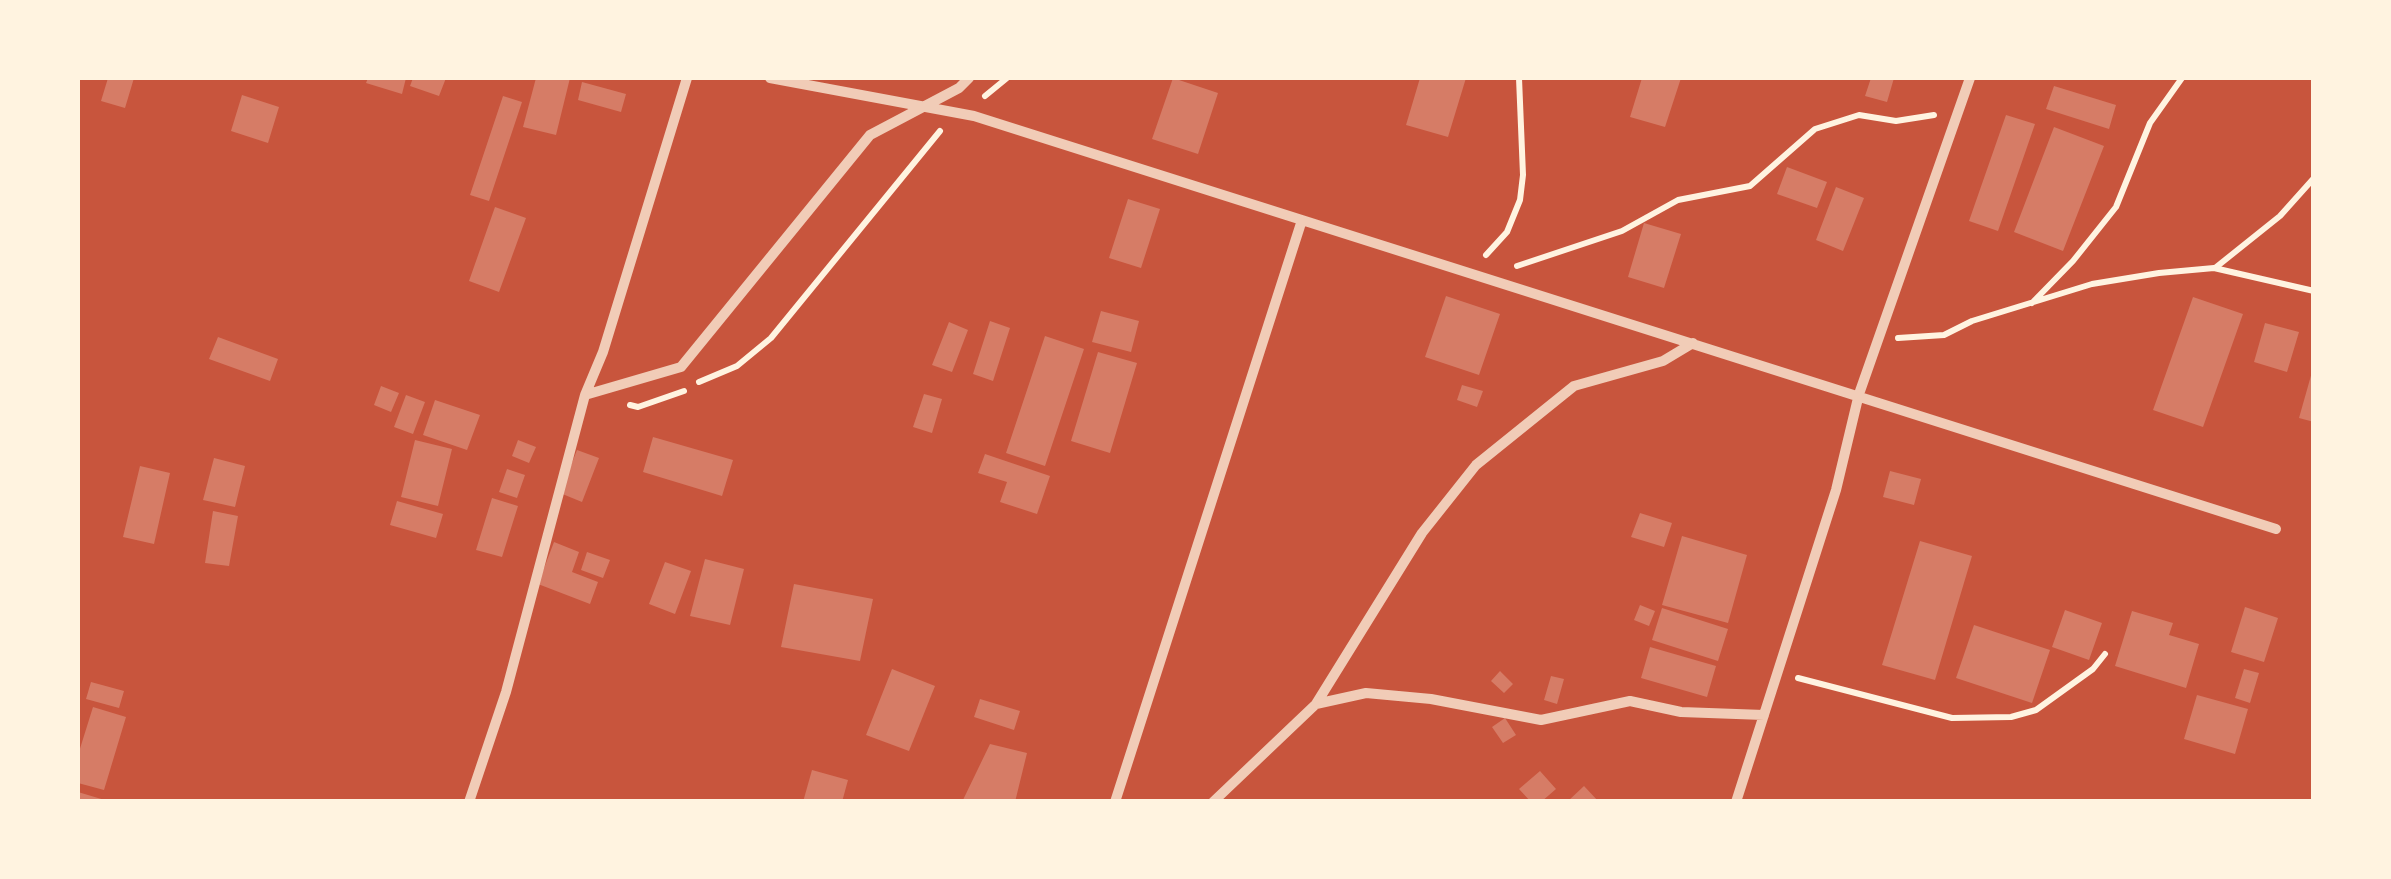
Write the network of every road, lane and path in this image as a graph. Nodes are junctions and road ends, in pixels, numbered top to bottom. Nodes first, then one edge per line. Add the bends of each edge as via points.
1 (687, 78) edge
2 (770, 78) edge
3 (969, 78) edge
4 (1006, 78) edge
5 (1519, 78) edge
6 (1970, 78) edge
7 (2182, 78) edge
8 (918, 106) junction
9 (1959, 107) junction
10 (963, 114) junction
11 (2314, 178) edge
12 (1302, 220) junction
13 (2214, 268) junction
14 (1469, 273) junction
15 (2314, 291) edge
16 (2031, 304) junction
17 (1877, 341) junction
18 (1693, 343) junction
19 (1859, 394) junction
20 (585, 395) junction
21 (2276, 529) dead end
22 (2105, 654) dead end
23 (1778, 672) junction
24 (1316, 704) junction
25 (1764, 716) junction
26 (468, 802) edge
27 (1115, 802) edge
28 (1212, 802) edge
29 (1736, 802) edge

1 - 20 street
2 - 8 street
3 - 8 street
4 - 10 path
5 - 14 path via 1520,200 1507,232
6 - 9 street
7 - 16 path via 2150,123 2116,206
8 - 10 street
8 - 20 street via 870,134 680,368
9 - 14 path via 1896,121 1859,115 1815,129 1750,186 1678,200 1622,231 1554,255
9 - 17 street
10 - 12 street
10 - 20 path via 934,135 784,324 737,366 638,407
11 - 13 path via 2280,216
12 - 14 street
12 - 27 street
13 - 15 path
13 - 16 path via 2092,284
14 - 18 street
16 - 17 path via 1944,336
17 - 19 street
18 - 19 street
18 - 24 street via 1663,361 1574,386 1476,465 1422,533
19 - 21 street
19 - 23 street
20 - 26 street via 506,692
22 - 23 path via 2036,710 1984,718 1952,718
23 - 25 street
24 - 25 street via 1366,693 1541,720 1630,701 1681,712
24 - 28 street
25 - 29 street

